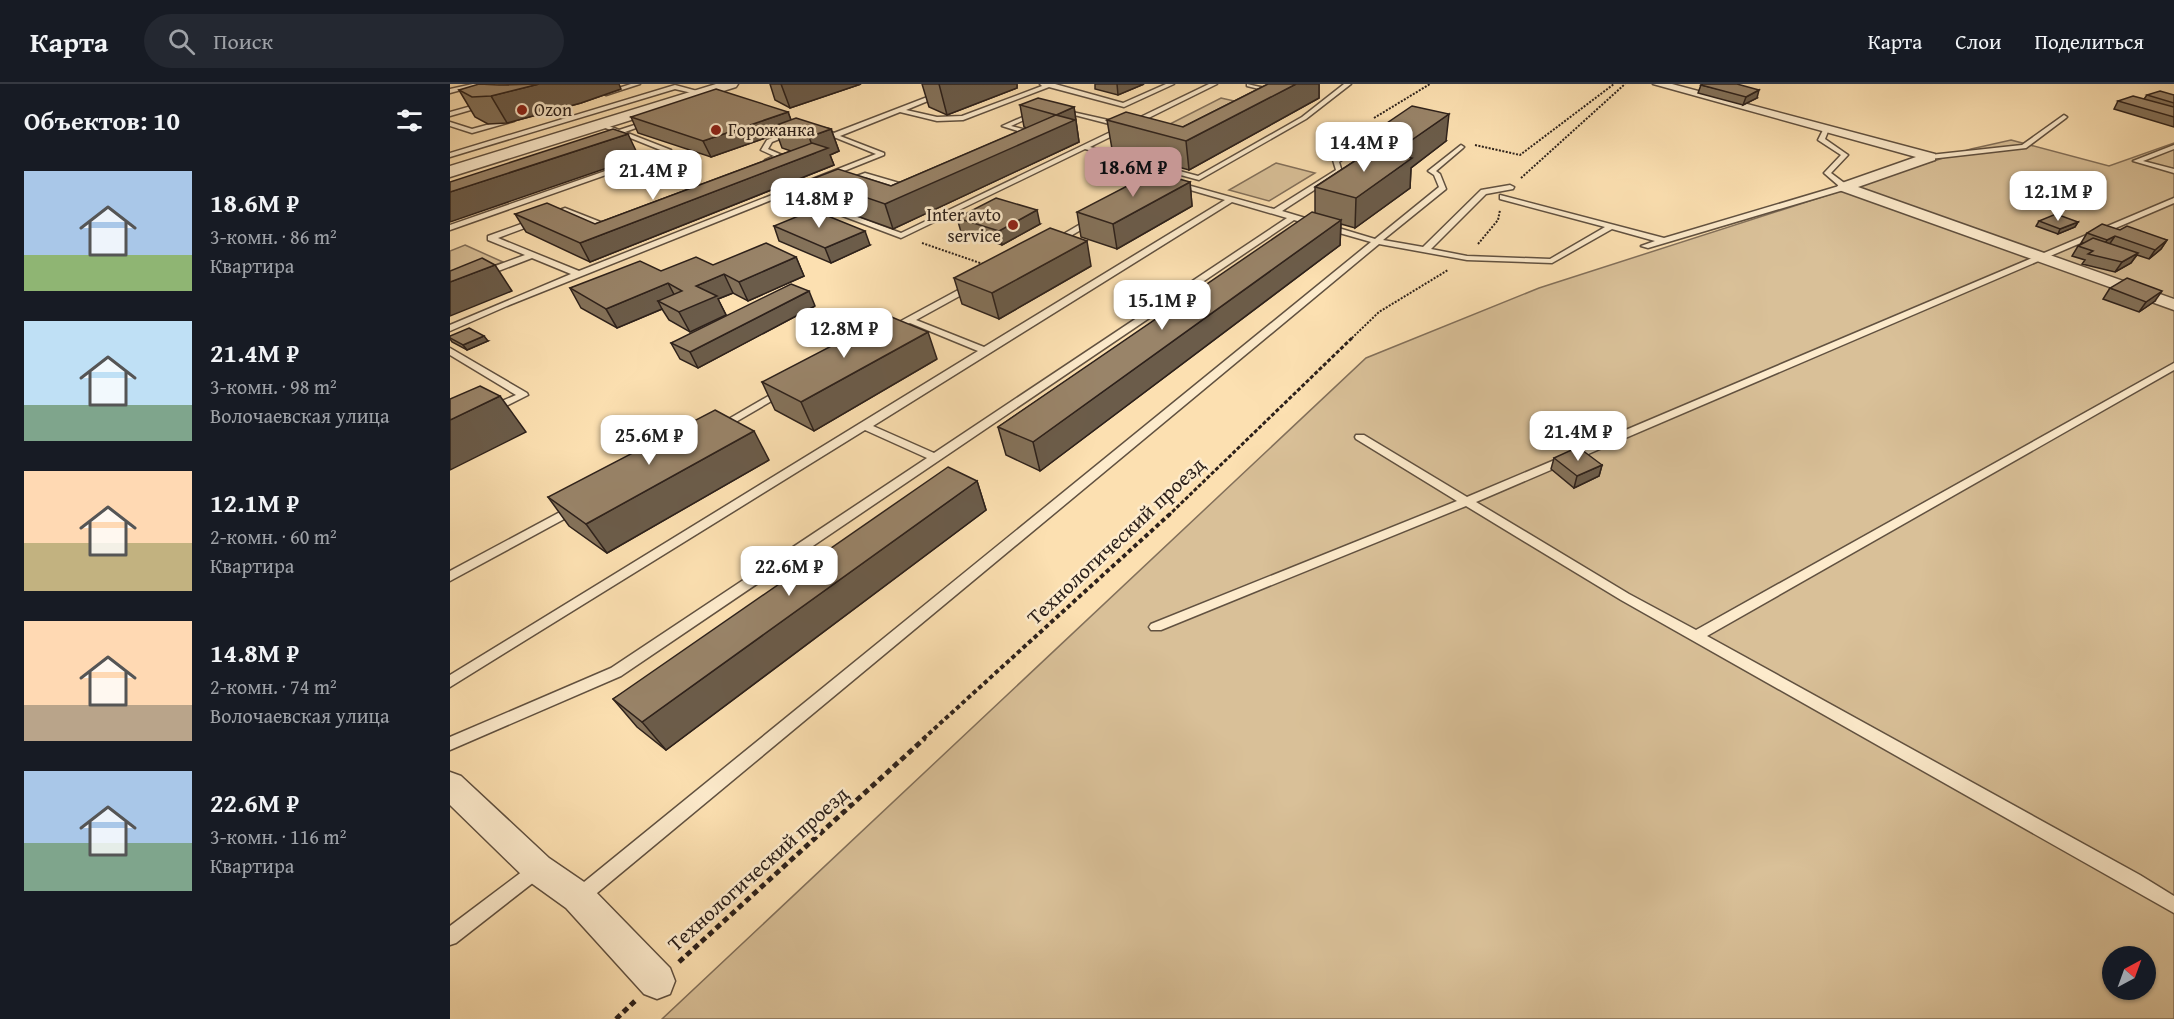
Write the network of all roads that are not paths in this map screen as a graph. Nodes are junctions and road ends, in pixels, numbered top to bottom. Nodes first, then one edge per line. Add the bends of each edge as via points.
1 (480, 84) edge
2 (637, 84) edge
3 (664, 84) edge
4 (730, 84) edge
5 (966, 84) edge
6 (1048, 84) edge
7 (1172, 84) edge
8 (1214, 84) edge
9 (1348, 84) edge
10 (1659, 84) edge
11 (1249, 85) edge
12 (675, 87) junction
13 (1079, 87) dead end
14 (1070, 91) junction
15 (450, 92) edge
16 (1268, 96) edge
17 (593, 97) dead end
18 (706, 98) junction
19 (496, 101) edge
20 (1046, 109) edge
21 (900, 110) junction
22 (1056, 110) edge
23 (450, 116) edge
24 (2064, 117) dead end
25 (516, 119) dead end
26 (653, 121) edge
27 (450, 124) edge
28 (601, 125) junction
29 (1387, 125) edge
30 (1126, 126) junction
31 (809, 127) edge
32 (1137, 129) edge
33 (1826, 129) junction
34 (799, 130) edge
35 (619, 132) junction
36 (836, 135) junction
37 (1022, 138) edge
38 (1084, 147) junction
39 (1461, 147) dead end
40 (2174, 147) edge
41 (450, 155) edge
42 (1930, 157) junction
43 (758, 165) edge
44 (2174, 171) edge
45 (450, 172) edge
46 (1167, 181) edge
47 (920, 185) edge
48 (1510, 187) road end
49 (1844, 187) junction
50 (783, 193) junction
51 (1503, 197) road end
52 (801, 199) junction
53 (1231, 199) junction
54 (2174, 200) edge
55 (1277, 211) junction
56 (1105, 214) edge
57 (1293, 218) junction
58 (618, 219) edge
59 (1612, 226) junction
60 (450, 228) edge
61 (1375, 241) junction
62 (1664, 241) junction
63 (1645, 246) dead end
64 (1042, 248) edge
65 (1424, 251) junction
66 (533, 255) junction
67 (2037, 257) junction
68 (1001, 270) edge
69 (578, 274) junction
70 (471, 278) edge
71 (2174, 305) edge
72 (909, 320) junction
73 (450, 328) edge
74 (879, 336) edge
75 (450, 351) edge
76 (985, 351) junction
77 (455, 360) edge
78 (2174, 366) edge
79 (791, 386) edge
80 (481, 414) edge
81 (865, 426) junction
82 (711, 431) edge
83 (1360, 437) dead end
84 (934, 457) junction
85 (1467, 501) junction
86 (580, 506) edge
87 (450, 577) edge
88 (1156, 627) dead end
89 (1696, 636) junction
90 (450, 682) edge
91 (450, 744) edge
92 (450, 785) edge
93 (538, 869) junction
94 (578, 897) junction
95 (2174, 905) edge
96 (450, 937) edge
97 (657, 981) road end

1 - 15 lane
2 - 17 lane
3 - 12 lane
4 - 18 street
5 - 21 lane
6 - 14 lane
6 - 21 lane via 963,118 937,119
7 - 14 lane via 1124,105
8 - 30 lane
9 - 38 lane via 1304,118 1199,178
10 - 33 street
11 - 16 lane via 1277,92
12 - 18 lane
12 - 41 lane
13 - 14 lane
18 - 28 street
19 - 23 lane
20 - 37 lane via 1005,126 1032,134
21 - 36 lane
22 - 30 lane
24 - 42 lane via 2024,147
25 - 27 lane via 472,131
26 - 35 lane
28 - 35 lane
28 - 45 street
29 - 55 lane via 1335,161 1340,171
30 - 32 lane
30 - 38 lane
31 - 36 lane
33 - 42 street
33 - 49 lane via 1821,140 1845,154 1827,173
34 - 43 lane via 769,141 764,150 780,156
35 - 60 lane via 669,151
36 - 50 lane via 882,154
38 - 52 lane via 902,236
39 - 61 lane via 1431,171 1443,187
40 - 44 lane via 2136,161
42 - 49 street
46 - 53 lane
47 - 52 lane via 910,189 865,175
48 - 65 lane via 1484,192
49 - 62 lane
49 - 67 street
50 - 52 lane
50 - 69 lane
51 - 59 lane
53 - 55 lane
53 - 76 lane
54 - 67 lane
55 - 57 lane
56 - 64 lane
57 - 61 lane
57 - 84 lane
58 - 66 lane via 603,226 565,210 491,238
59 - 62 lane
59 - 65 lane via 1552,261 1467,258
61 - 65 lane
61 - 94 lane
62 - 63 lane
66 - 69 lane
66 - 70 lane
67 - 71 street
67 - 85 lane
68 - 72 lane
69 - 73 lane
72 - 74 lane
72 - 76 lane
75 - 77 lane
76 - 81 lane
77 - 80 lane via 523,395
78 - 89 lane
79 - 82 lane
81 - 84 lane
81 - 90 lane
83 - 85 lane
84 - 91 lane via 616,672
85 - 88 lane
85 - 89 lane
86 - 87 lane
89 - 95 lane
92 - 93 street
93 - 94 street
93 - 96 lane
94 - 97 street

